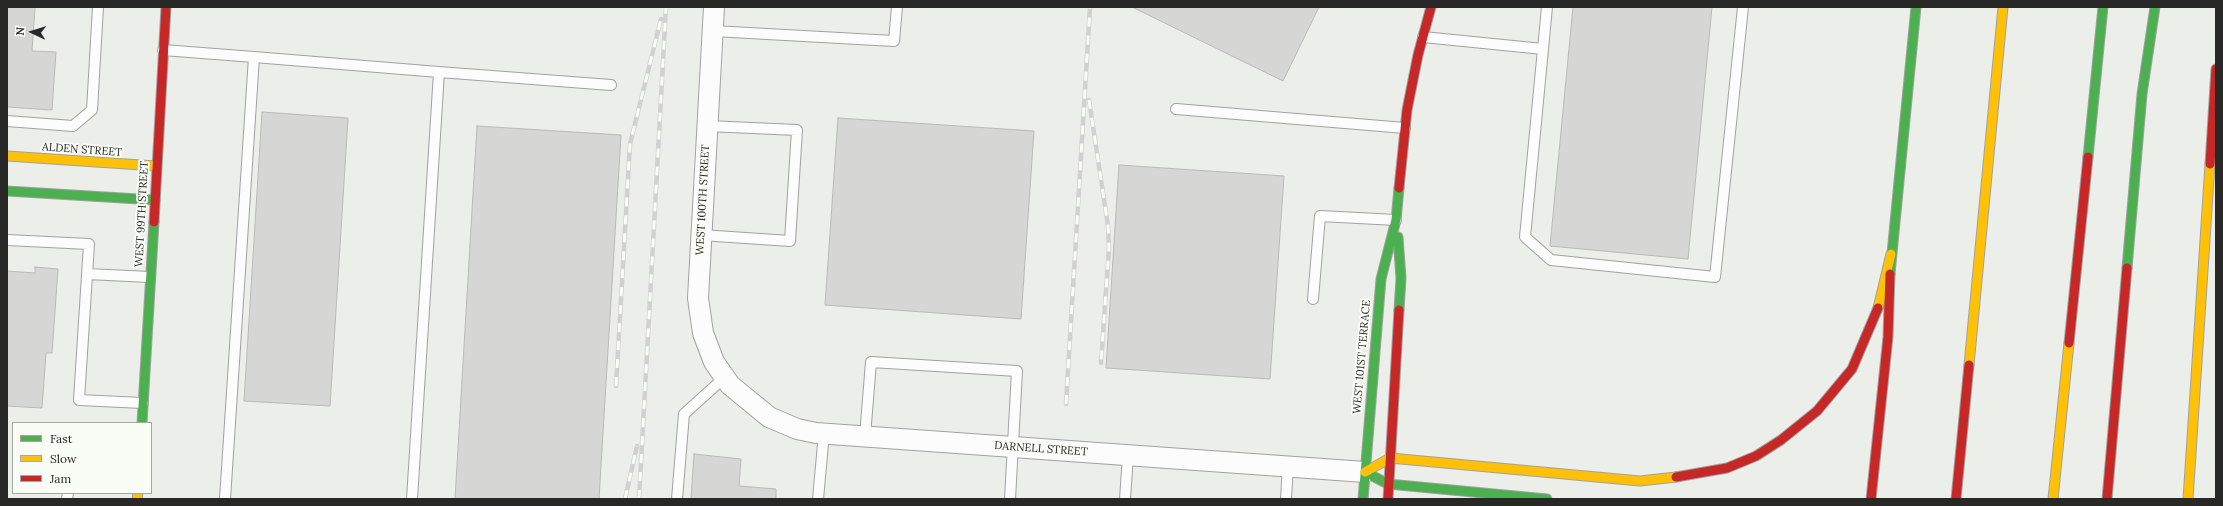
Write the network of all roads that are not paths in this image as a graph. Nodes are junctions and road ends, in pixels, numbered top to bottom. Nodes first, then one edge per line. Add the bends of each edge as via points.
1 (98, 7) edge
2 (166, 7) edge
3 (714, 7) edge
4 (897, 7) edge
5 (1432, 7) edge
6 (1547, 7) edge
7 (1743, 7) edge
8 (1916, 7) edge
9 (2003, 7) edge
10 (2103, 7) edge
11 (2155, 7) edge
12 (713, 31) junction
13 (1423, 38) junction
14 (1543, 49) junction
15 (163, 50) junction
16 (254, 57) junction
17 (2216, 69) edge
18 (439, 72) junction
19 (611, 85) dead end
20 (1176, 110) dead end
21 (7, 121) edge
22 (707, 126) junction
23 (1405, 128) junction
24 (7, 156) edge
25 (156, 166) junction
26 (7, 190) edge
27 (155, 200) junction
28 (1396, 220) junction
29 (701, 235) junction
30 (7, 240) edge
31 (1891, 254) junction
32 (87, 274) junction
33 (150, 277) junction
34 (1313, 299) dead end
35 (728, 381) junction
36 (143, 403) junction
37 (142, 422) edge
38 (824, 433) junction
39 (865, 436) junction
40 (1014, 447) junction
41 (1128, 455) junction
42 (1390, 458) junction
43 (1288, 466) junction
44 (1365, 472) junction
45 (1388, 484) junction
46 (225, 499) edge
47 (412, 499) edge
48 (677, 499) edge
49 (818, 499) edge
50 (1010, 499) edge
51 (1125, 499) edge
52 (1286, 499) edge
53 (1364, 499) edge
54 (1388, 499) edge
55 (1548, 499) edge
56 (1871, 499) edge
57 (1956, 499) edge
58 (2054, 499) edge
59 (2107, 499) edge
60 (2188, 499) edge

1 - 21 lane via 92,110 73,126
2 - 15 main road, WEST 99TH STREET
3 - 12 street, WEST 100TH STREET
4 - 12 lane via 894,41
5 - 13 main road, WEST 101ST TERRACE
6 - 14 lane
7 - 14 lane via 1715,277 1551,260 1525,237
8 - 31 main road
9 - 57 main road
10 - 58 main road
11 - 59 main road via 2142,94
12 - 22 street, WEST 100TH STREET
13 - 14 lane
13 - 23 main road, WEST 101ST TERRACE
15 - 16 lane
15 - 25 main road, WEST 99TH STREET
16 - 18 lane
16 - 46 lane
17 - 60 main road
18 - 19 lane
18 - 47 lane
20 - 23 lane
22 - 29 street, WEST 100TH STREET
22 - 29 lane via 797,130 790,241
23 - 28 main road, WEST 101ST TERRACE
24 - 25 main road, ALDEN STREET
25 - 27 main road, WEST 99TH STREET
26 - 27 main road
27 - 33 main road, WEST 99TH STREET
28 - 34 lane via 1320,216
28 - 42 main road, WEST 101ST TERRACE via 1401,278
28 - 44 main road, WEST 101ST TERRACE via 1381,279
29 - 35 street, WEST 100TH STREET via 698,298 703,333 714,362
30 - 32 lane via 89,244
31 - 42 main road via 1876,315 1852,369 1817,411 1787,436 1756,456 1727,468 1694,475 1640,481
31 - 56 main road via 1888,337
32 - 33 lane
32 - 36 lane via 79,400
33 - 36 main road, WEST 99TH STREET
35 - 38 street, DARNELL STREET via 769,417 797,429
35 - 48 lane via 684,414
36 - 37 main road, WEST 99TH STREET
38 - 39 street, DARNELL STREET
38 - 49 lane
39 - 40 street, DARNELL STREET
39 - 40 lane via 871,362 1017,371
40 - 41 street, DARNELL STREET
40 - 50 lane
41 - 43 street, DARNELL STREET
41 - 51 lane
42 - 44 main road
42 - 45 main road, WEST 101ST TERRACE
43 - 44 street, DARNELL STREET
43 - 52 lane
44 - 45 main road
44 - 53 main road, WEST 101ST TERRACE
45 - 54 main road, WEST 101ST TERRACE
45 - 55 main road

